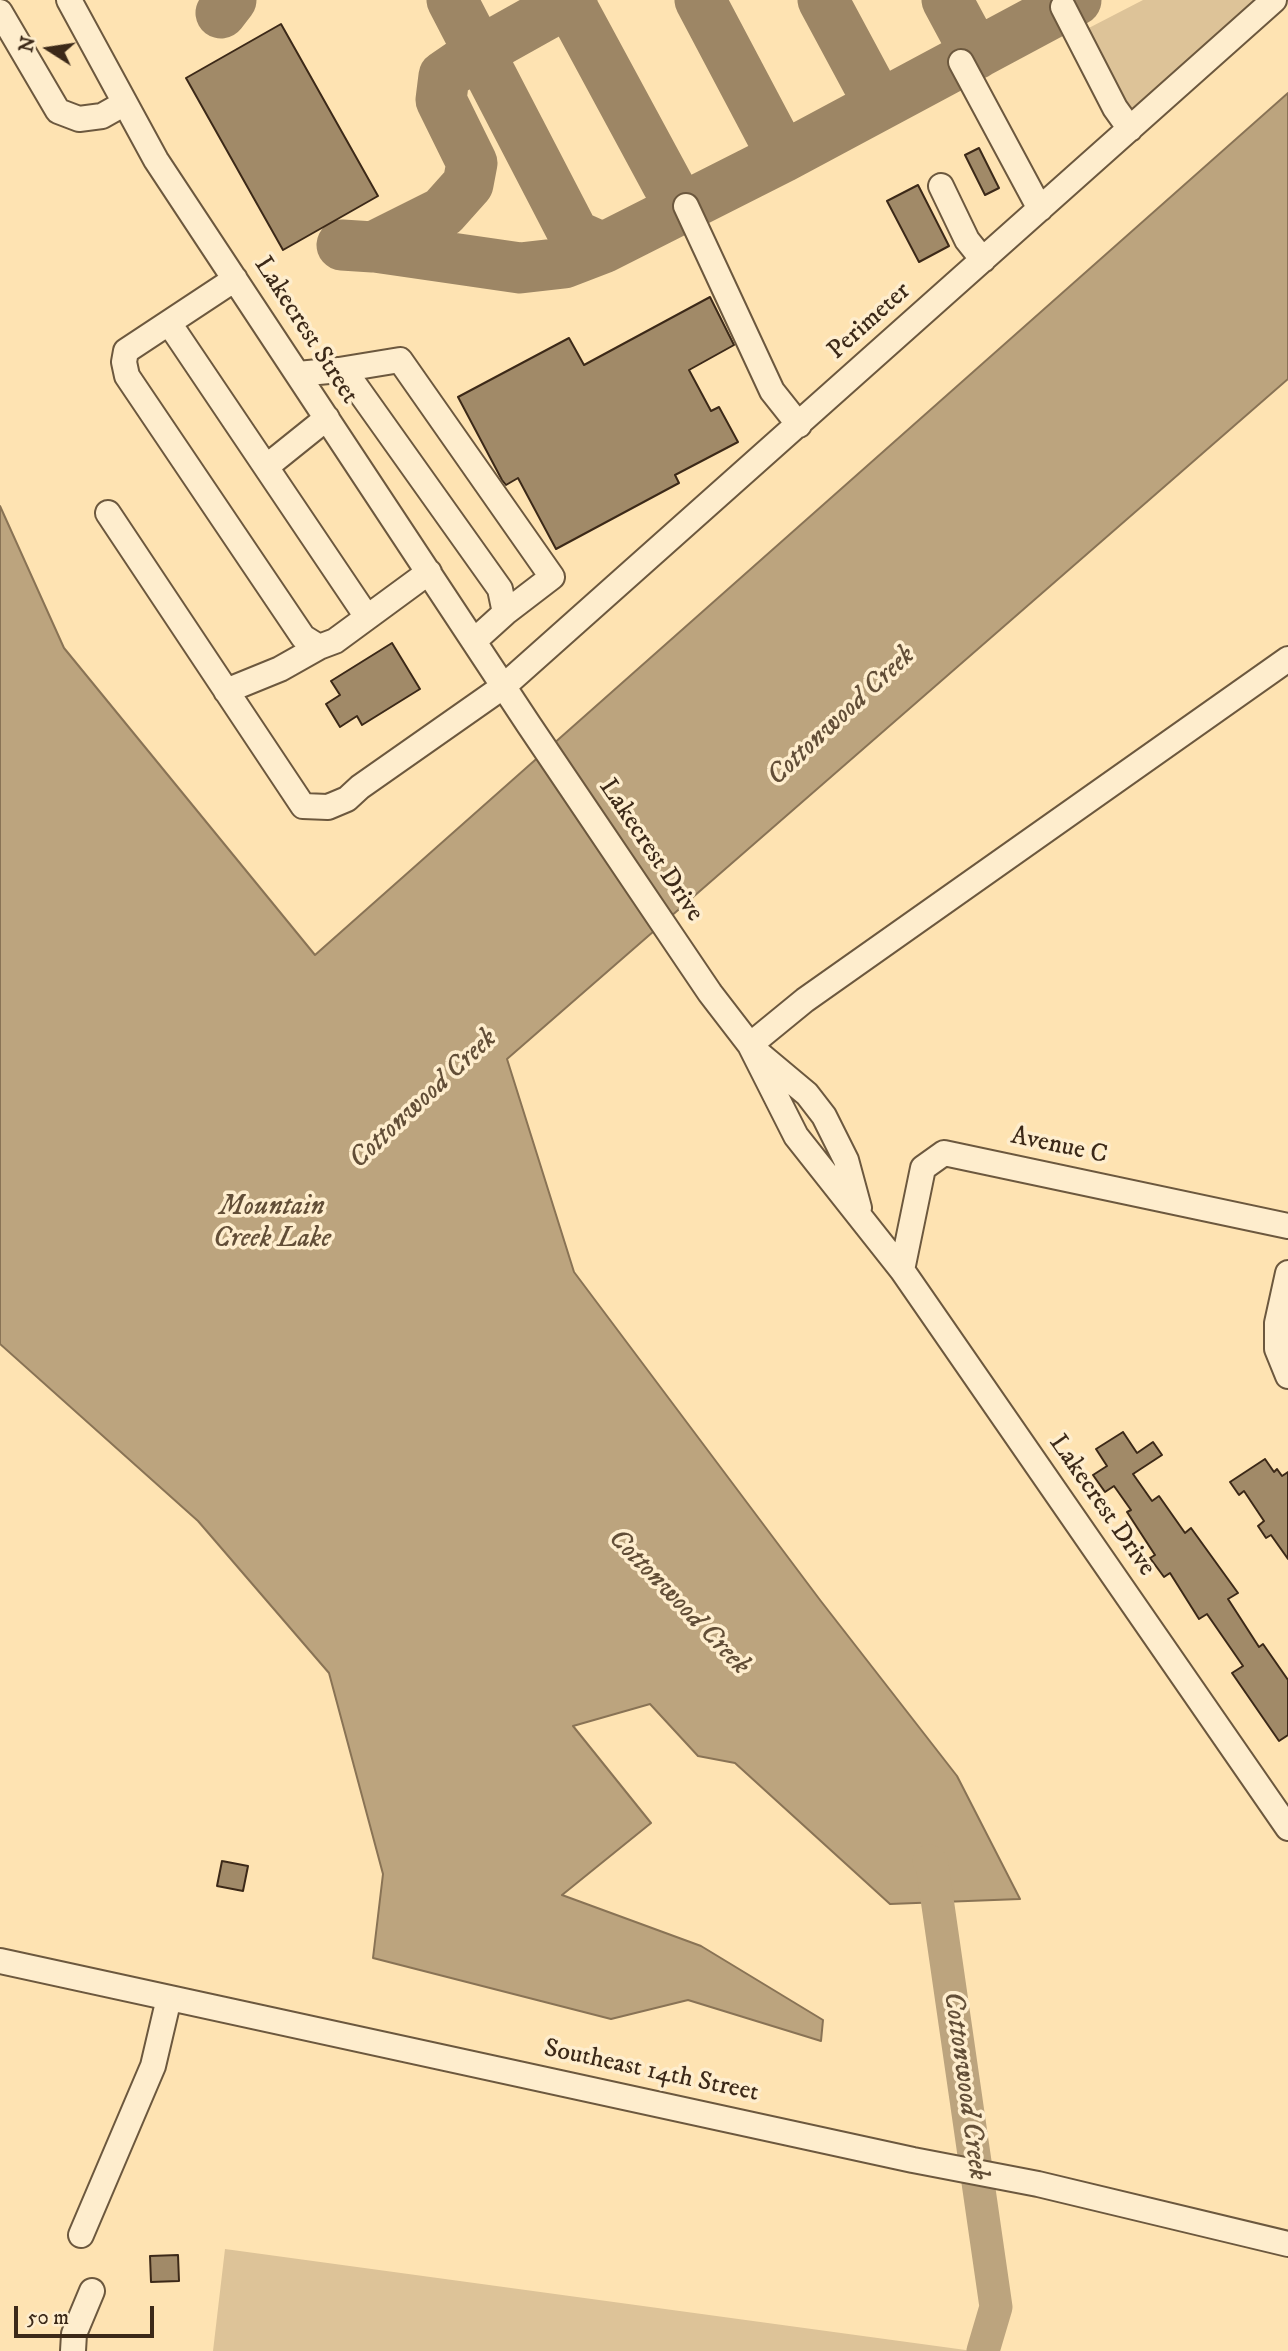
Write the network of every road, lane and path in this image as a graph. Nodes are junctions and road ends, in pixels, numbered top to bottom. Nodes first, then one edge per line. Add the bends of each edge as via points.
1 (69, 0) edge
2 (1274, 0) edge
3 (1063, 7) dead end
4 (0, 12) edge
5 (961, 62) dead end
6 (125, 103) junction
7 (1130, 129) junction
8 (942, 186) dead end
9 (686, 206) dead end
10 (1040, 209) junction
11 (983, 260) junction
12 (235, 279) junction
13 (169, 323) junction
14 (340, 370) junction
15 (298, 374) junction
16 (327, 418) junction
17 (799, 425) junction
18 (266, 467) junction
19 (108, 513) dead end
20 (429, 572) junction
21 (505, 613) junction
22 (367, 617) junction
23 (474, 641) junction
24 (319, 647) junction
25 (1288, 659) edge
26 (504, 686) junction
27 (226, 691) junction
28 (750, 1045) junction
29 (862, 1220) junction
30 (1288, 1226) edge
31 (902, 1270) junction
32 (1288, 1273) edge
33 (1288, 1376) edge
34 (1288, 1828) edge
35 (0, 1961) edge
36 (169, 1998) junction
37 (81, 2235) dead end
38 (1288, 2244) edge
39 (92, 2291) dead end
40 (73, 2351) edge

1 - 6 street, Lakecrest Street
2 - 7 street, Perimeter
3 - 7 street
4 - 6 street via 58,111 79,119 102,116
5 - 10 street
6 - 12 street, Lakecrest Street via 156,160
7 - 10 street, Perimeter
8 - 11 street via 967,240
9 - 17 street via 772,391
10 - 11 street, Perimeter
11 - 17 street, Perimeter
12 - 13 street
12 - 15 street, Lakecrest Street
13 - 18 street
13 - 24 street via 127,351 127,376 303,637
14 - 15 street
14 - 21 street via 500,589
14 - 21 street via 400,360 552,577
15 - 16 street, Lakecrest Street
16 - 18 street
16 - 20 street, Lakecrest Street
17 - 26 street, Perimeter
18 - 22 street
19 - 27 street
20 - 22 street
20 - 23 street, Lakecrest Street
21 - 23 street
22 - 24 street
23 - 26 street, Lakecrest Street
24 - 27 street
25 - 28 street via 805,1000
26 - 27 street, Perimeter via 347,799 328,807 303,806
26 - 28 street, Lakecrest Drive via 710,993
28 - 29 street, Lakecrest Drive via 796,1136
28 - 29 street, Lakecrest Drive via 807,1094 824,1116 846,1160
29 - 31 street, Lakecrest Drive
30 - 31 street, Avenue C via 944,1153 923,1168
31 - 34 street, Lakecrest Drive
32 - 33 street via 1277,1323 1277,1349
35 - 36 street, Southeast 14th Street
36 - 37 street via 153,2066
36 - 38 street, Southeast 14th Street via 1038,2185
39 - 40 street via 74,2334

